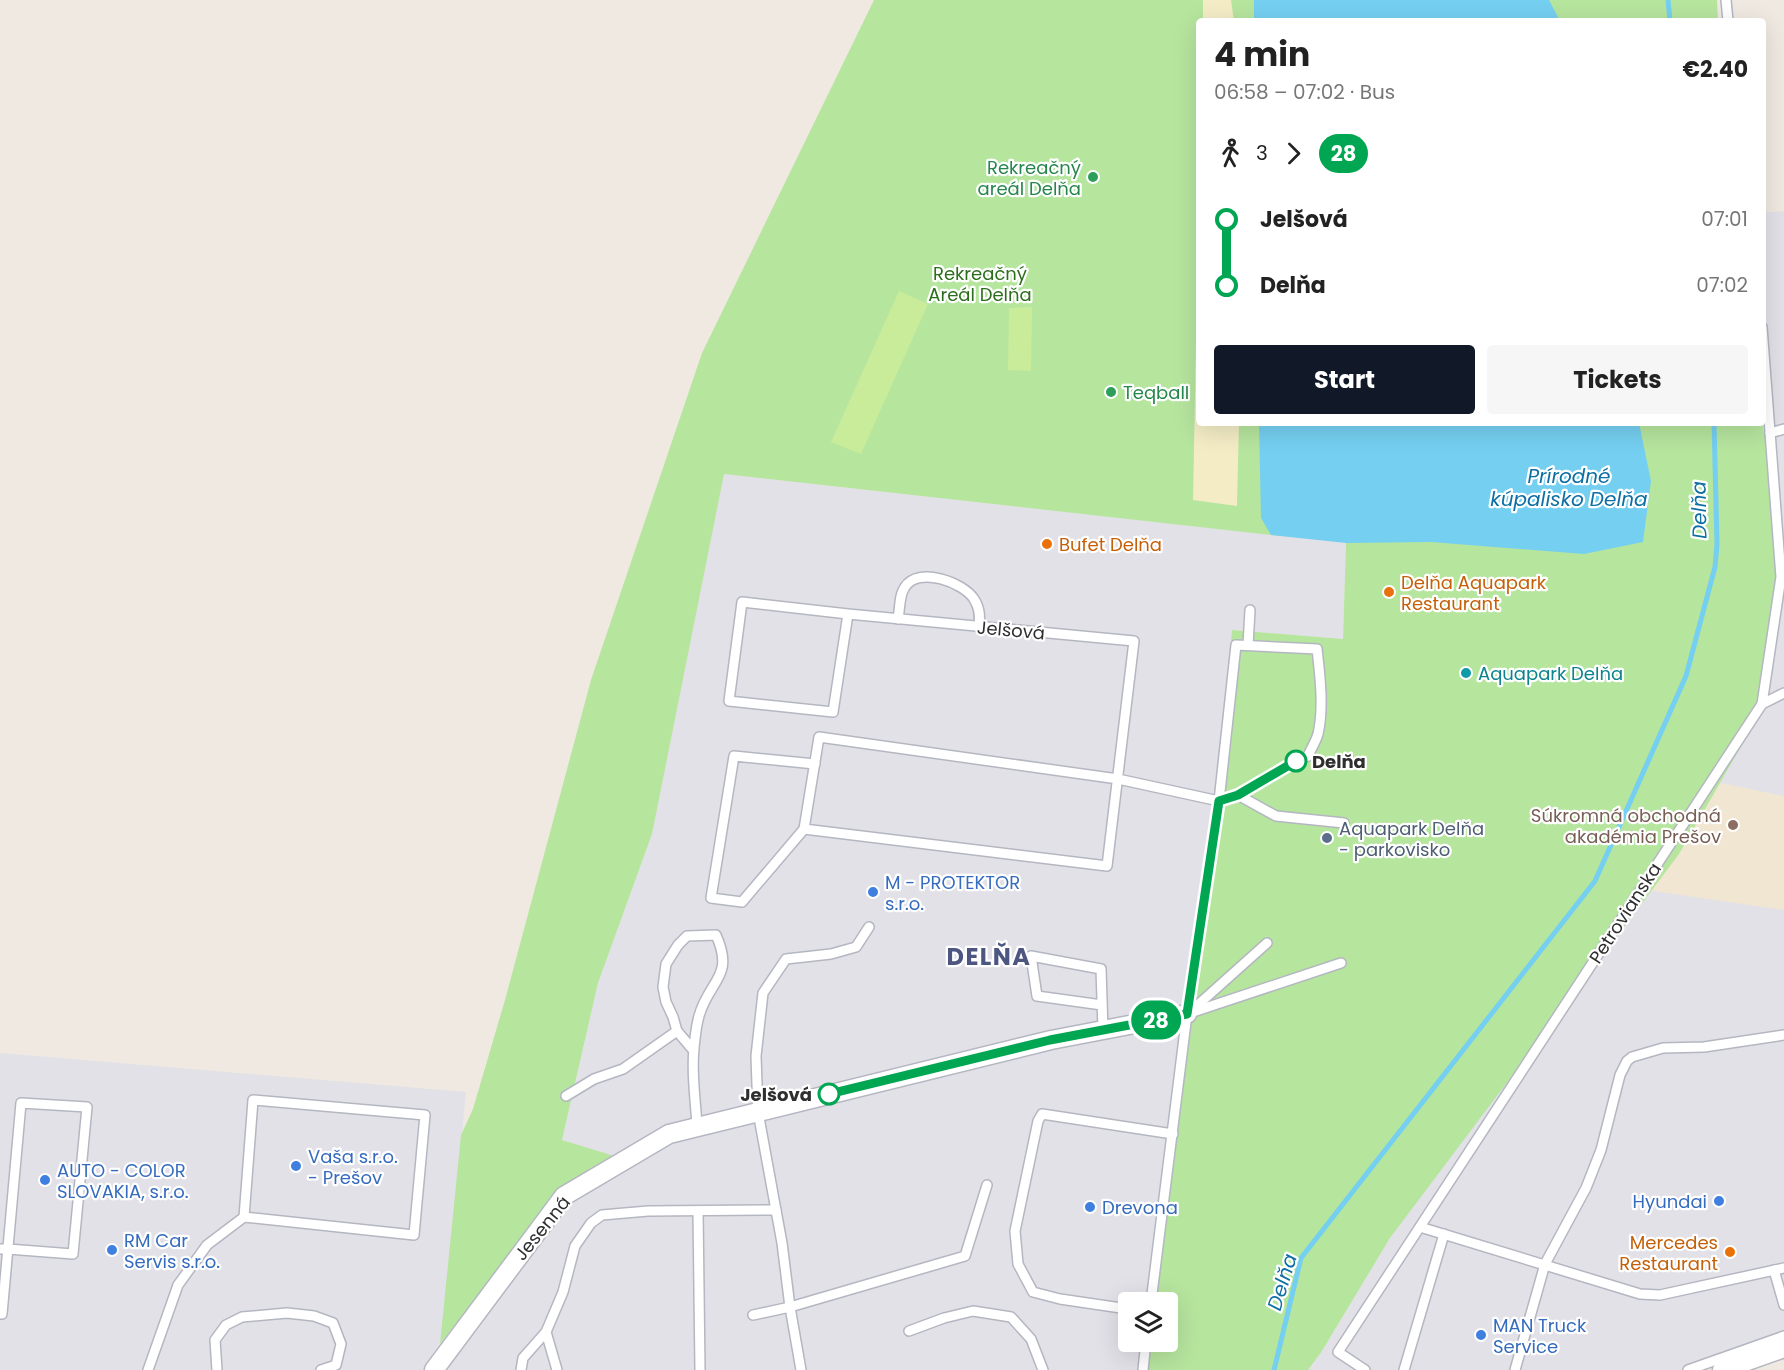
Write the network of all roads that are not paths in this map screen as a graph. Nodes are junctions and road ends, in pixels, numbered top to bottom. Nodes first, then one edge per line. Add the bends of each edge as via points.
1 (1726, 0) edge
2 (1728, 18) edge
3 (1766, 380) edge
4 (1784, 429) edge
5 (1770, 433) junction
6 (1250, 610) dead end
7 (848, 614) junction
8 (898, 619) junction
9 (979, 627) junction
10 (1248, 645) junction
11 (1784, 693) edge
12 (1762, 704) junction
13 (815, 764) junction
14 (1118, 779) junction
15 (1238, 795) junction
16 (1219, 801) junction
17 (1344, 823) dead end
18 (804, 829) junction
19 (869, 927) dead end
20 (1267, 943) dead end
21 (1341, 963) dead end
22 (1102, 1005) junction
23 (1187, 1014) junction
24 (1103, 1030) junction
25 (677, 1031) junction
26 (1784, 1035) edge
27 (694, 1051) junction
28 (566, 1096) dead end
29 (758, 1112) junction
30 (697, 1127) junction
31 (1173, 1134) junction
32 (987, 1185) dead end
33 (698, 1210) junction
34 (776, 1210) junction
35 (244, 1216) junction
36 (1420, 1227) junction
37 (1444, 1234) junction
38 (4, 1249) edge
39 (1545, 1264) junction
40 (1784, 1268) edge
41 (1774, 1270) junction
42 (1152, 1292) edge
43 (1784, 1305) edge
44 (790, 1307) junction
45 (1118, 1308) edge
46 (0, 1314) edge
47 (753, 1315) dead end
48 (909, 1331) dead end
49 (546, 1332) junction
50 (1784, 1336) edge
51 (1784, 1347) edge
52 (1145, 1352) edge
53 (148, 1370) edge
54 (217, 1370) edge
55 (321, 1370) edge
56 (434, 1370) edge
57 (521, 1370) edge
58 (556, 1370) edge
59 (700, 1370) edge
60 (801, 1370) edge
61 (1043, 1370) edge
62 (1143, 1370) edge
63 (1365, 1370) edge
64 (1404, 1370) edge
65 (1515, 1370) edge
66 (1688, 1370) edge
67 (1722, 1370) edge

1 - 2 lane
3 - 5 lane, Petrovianska
4 - 5 lane
5 - 12 lane, Petrovianska via 1781,577
6 - 10 lane
7 - 7 lane, Jelšová via 833,712 729,701 742,602
7 - 8 lane, Jelšová
8 - 9 lane, Jelšová
8 - 9 lane via 903,589 909,582 924,577 958,584 968,592 978,608
9 - 14 lane, Jelšová via 1134,641
10 - 15 lane via 1317,649 1320,707 1317,734 1308,756
10 - 16 lane via 1236,645
11 - 12 lane
12 - 36 lane, Petrovianska
13 - 14 lane via 819,737
13 - 18 lane
13 - 18 lane via 734,756 711,898 742,902
14 - 16 lane
14 - 18 lane, Jelšová via 1107,866
15 - 16 lane
15 - 17 lane via 1276,816
16 - 23 lane
19 - 29 lane via 856,947 786,959 763,993 756,1056
20 - 23 lane
21 - 23 lane
22 - 22 lane via 1101,969 1031,956 1037,996
22 - 24 lane
23 - 24 street, Jesenná
23 - 31 lane
24 - 29 street, Jesenná
25 - 27 lane
25 - 27 lane via 663,987 666,964 687,936 716,935 723,951 722,974 699,1015
25 - 28 lane via 623,1069
26 - 39 lane via 1704,1047 1663,1048 1627,1061 1586,1188
27 - 30 lane
29 - 30 street, Jesenná
29 - 34 lane
30 - 56 street, Jesenná via 669,1134 564,1196
31 - 42 lane
31 - 45 lane via 1042,1114 1038,1121 1015,1231 1018,1264 1033,1292
32 - 44 lane via 965,1257
33 - 34 lane
33 - 49 lane via 623,1212 602,1215 591,1223 575,1246 563,1292
33 - 59 lane
34 - 44 lane
35 - 35 lane via 414,1234 425,1115 253,1100
35 - 53 lane via 207,1245 178,1286
36 - 37 lane
36 - 63 lane, Petrovianska via 1338,1352
37 - 39 lane
37 - 64 lane
38 - 38 lane via 73,1254 87,1107 21,1103
38 - 46 lane
39 - 41 lane via 1650,1295
39 - 65 lane
40 - 41 lane
41 - 43 lane
44 - 47 lane
44 - 60 lane
48 - 61 lane via 973,1311 1011,1317 1031,1338
49 - 57 lane via 523,1359
49 - 58 lane
50 - 66 lane
51 - 67 street
52 - 62 lane
54 - 55 lane via 215,1340 226,1325 242,1317 287,1313 333,1323 341,1344 336,1365

